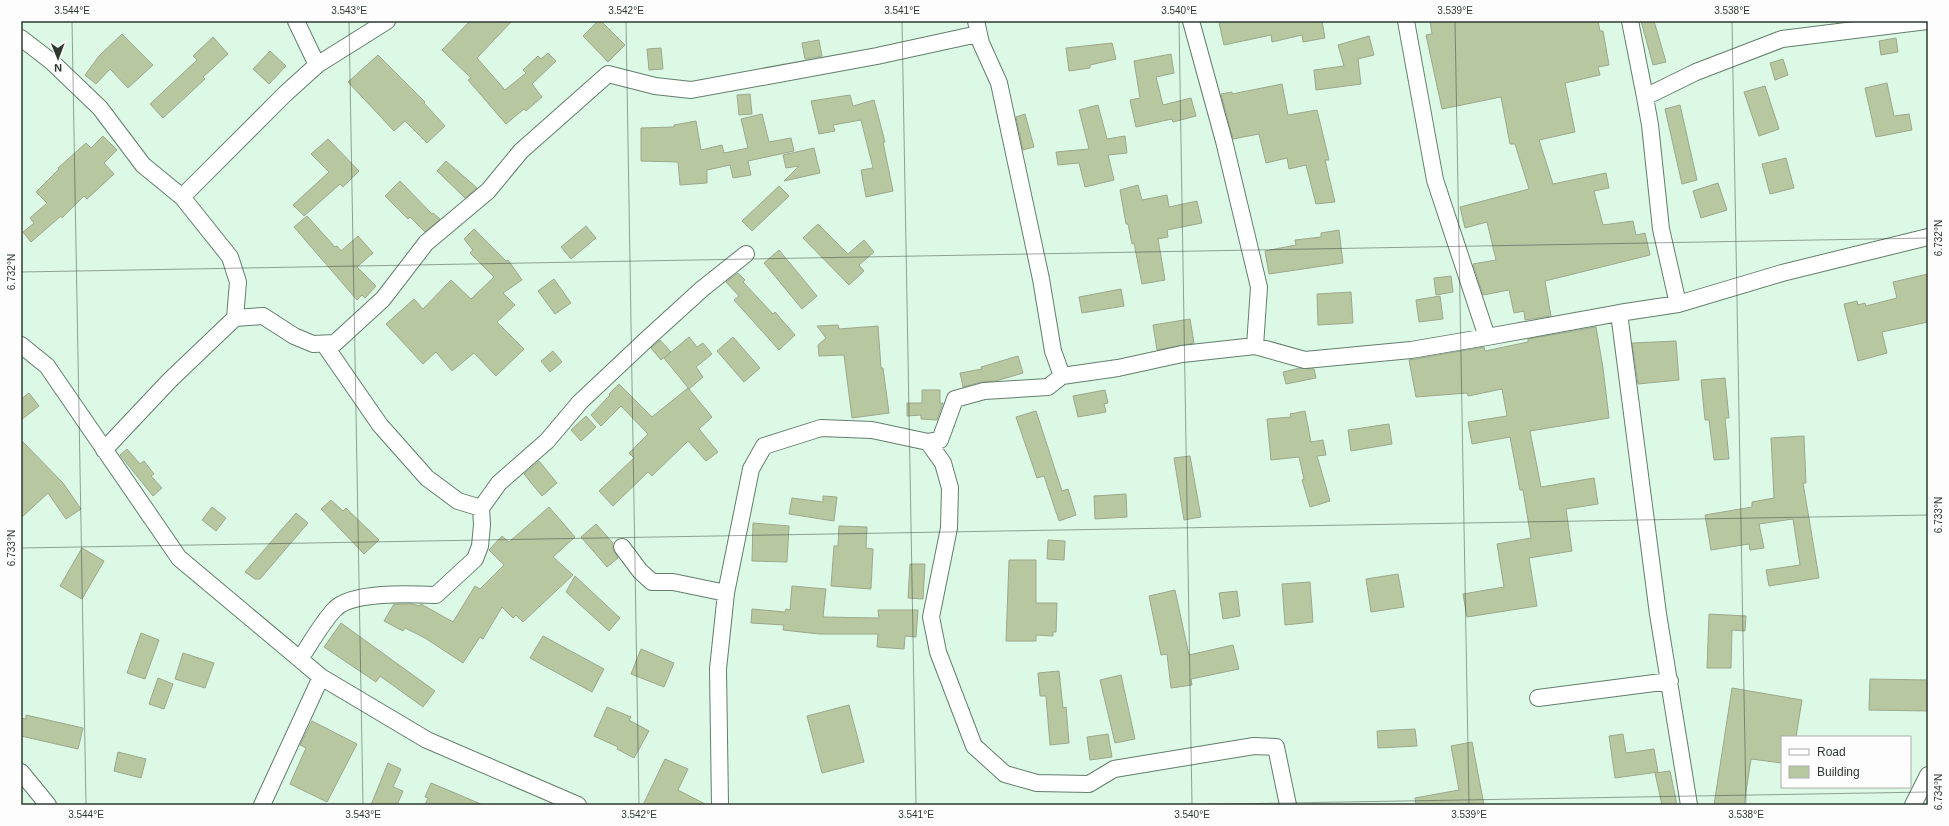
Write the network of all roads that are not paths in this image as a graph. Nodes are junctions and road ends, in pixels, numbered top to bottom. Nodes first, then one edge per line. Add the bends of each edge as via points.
1 (296, 21) edge
2 (387, 21) edge
3 (1191, 21) edge
4 (1406, 21) edge
5 (1630, 21) edge
6 (1927, 21) edge
7 (977, 27) edge
8 (21, 38) edge
9 (317, 65) junction
10 (1645, 97) junction
11 (182, 197) junction
12 (1928, 237) edge
13 (746, 254) dead end
14 (1678, 304) junction
15 (1619, 313) junction
16 (235, 318) junction
17 (1487, 337) junction
18 (324, 344) junction
19 (21, 345) edge
20 (1256, 346) junction
21 (1062, 376) junction
22 (928, 442) junction
23 (104, 450) junction
24 (481, 508) junction
25 (622, 547) dead end
26 (726, 593) junction
27 (300, 659) junction
28 (321, 677) junction
29 (1670, 682) junction
30 (1538, 698) dead end
31 (21, 772) edge
32 (1928, 775) edge
33 (48, 805) edge
34 (262, 805) edge
35 (578, 805) edge
36 (720, 805) edge
37 (1288, 805) edge
38 (1689, 805) edge
39 (1913, 805) edge

1 - 9 street
2 - 9 street
3 - 20 street via 1224,141 1259,287
4 - 17 street via 1435,180
5 - 10 street
6 - 10 street via 1782,39 1696,72
7 - 18 street via 877,56 691,90 655,86 608,74 520,151 488,191 426,243 383,299 336,343
7 - 21 street via 999,83 1053,351
8 - 11 street via 52,62 100,108 143,165
9 - 11 street
10 - 14 street via 1661,229
11 - 16 street via 230,257 238,282
12 - 14 street via 1782,272
13 - 24 street via 702,289 580,402 547,441 500,483
14 - 15 street
15 - 17 street
15 - 29 street via 1656,599
16 - 18 street via 263,316 294,336 313,344
16 - 23 street via 170,380
17 - 20 street via 1411,350 1305,360
18 - 24 street via 380,425 428,478 458,501
19 - 23 street via 47,366
20 - 21 street via 1182,354 1118,368
21 - 22 street via 1048,387 984,391 956,399 940,440
22 - 26 street via 872,430 821,428 764,446 751,469
22 - 37 street via 943,463 950,488 949,528 931,617 938,652 974,746 1006,774 1037,783 1089,784 1114,769 1254,746 1276,747
23 - 27 street via 179,558
24 - 27 street via 480,546 475,559 436,595 395,593 355,599 335,608
25 - 26 street via 652,582 673,582
26 - 36 street via 718,669
27 - 28 street
28 - 34 street
28 - 35 street via 427,740
29 - 30 street
29 - 38 street
31 - 33 street
32 - 39 street

